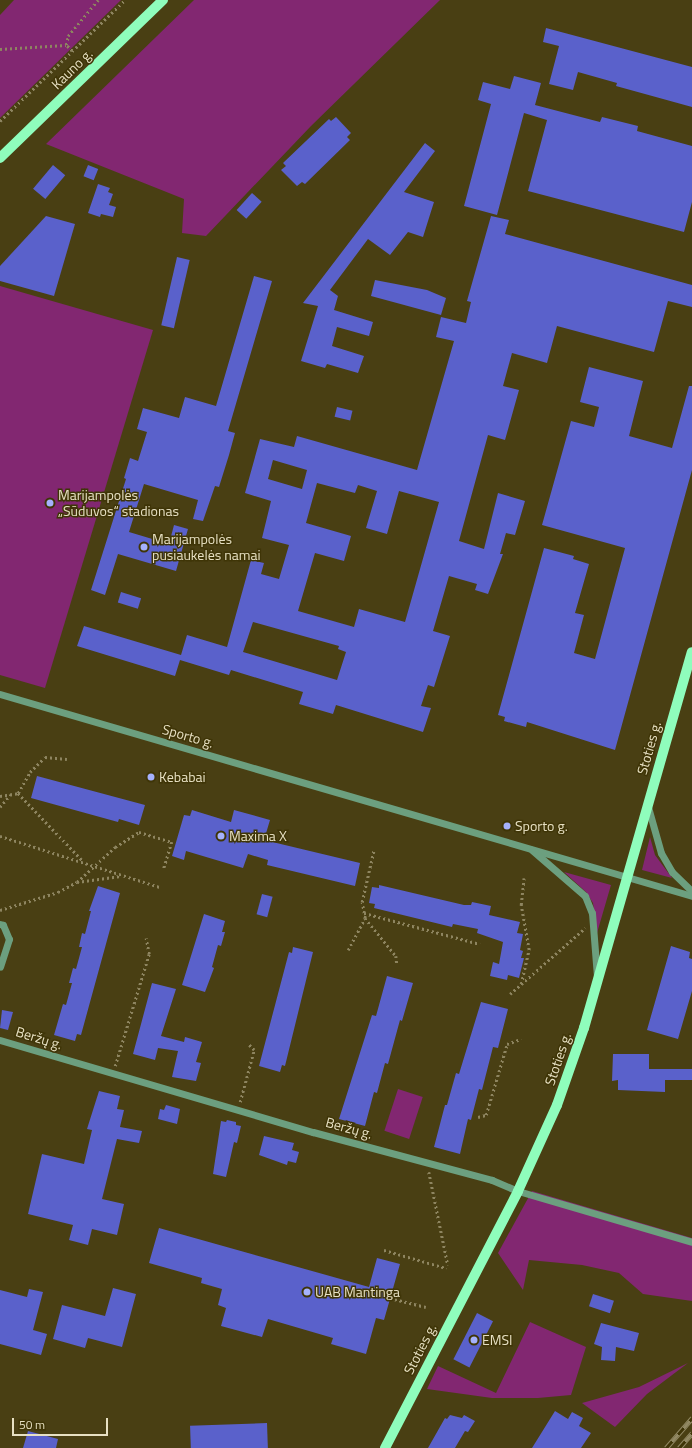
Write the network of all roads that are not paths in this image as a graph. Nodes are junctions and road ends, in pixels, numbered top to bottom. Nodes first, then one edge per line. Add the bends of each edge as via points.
1 (163, 0) edge
2 (0, 158) edge
3 (692, 652) edge
4 (0, 694) edge
5 (647, 805) junction
6 (529, 847) junction
7 (627, 878) junction
8 (692, 891) edge
9 (692, 896) edge
10 (0, 924) edge
11 (0, 967) edge
12 (598, 978) junction
13 (0, 1040) edge
14 (518, 1191) junction
15 (692, 1242) edge
16 (385, 1448) edge

1 - 2 main road, Kauno g.
3 - 5 main road, Stoties g.
4 - 6 street, Sporto g.
5 - 7 main road, Stoties g.
5 - 8 street via 661,853 672,872
6 - 7 street, Sporto g.
6 - 12 street via 585,896 593,921
7 - 9 street, Sporto g.
7 - 12 main road, Stoties g.
10 - 11 street via 3,925 9,939
12 - 14 main road, Stoties g. via 557,1105
13 - 14 street, Beržų g. via 238,1111 492,1180
14 - 15 street, Beržų g.
14 - 16 main road, Stoties g.

